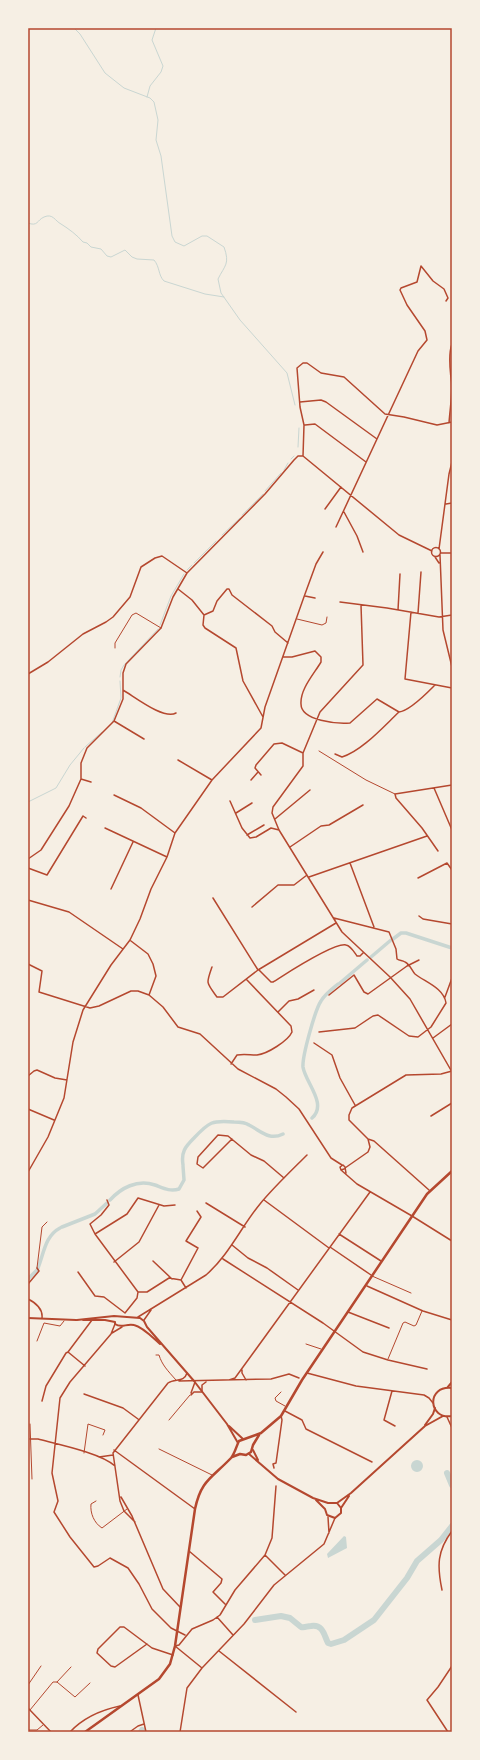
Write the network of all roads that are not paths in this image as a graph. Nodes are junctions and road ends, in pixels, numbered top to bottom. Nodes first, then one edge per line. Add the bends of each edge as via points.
1 (446, 301) dead end
2 (452, 344) edge
3 (300, 402) junction
4 (388, 415) junction
5 (452, 422) edge
6 (449, 423) junction
7 (304, 425) junction
8 (377, 439) junction
9 (303, 456) junction
10 (366, 462) junction
11 (452, 462) edge
12 (341, 487) junction
13 (352, 496) junction
14 (452, 503) edge
15 (446, 504) junction
16 (325, 509) dead end
17 (344, 512) junction
18 (336, 527) dead end
19 (440, 544) junction
20 (436, 548) junction
21 (440, 549) junction
22 (432, 551) junction
23 (323, 552) dead end
24 (363, 552) dead end
25 (452, 553) edge
26 (440, 554) junction
27 (435, 557) junction
28 (439, 563) junction
29 (421, 572) dead end
30 (187, 573) junction
31 (400, 574) dead end
32 (178, 588) junction
33 (304, 596) junction
34 (315, 598) dead end
35 (340, 602) dead end
36 (361, 605) junction
37 (398, 610) junction
38 (411, 612) junction
39 (418, 613) junction
40 (204, 615) junction
41 (452, 615) edge
42 (327, 616) dead end
43 (442, 617) junction
44 (296, 619) junction
45 (161, 628) junction
46 (288, 643) junction
47 (115, 648) dead end
48 (283, 657) junction
49 (452, 666) edge
50 (28, 674) edge
51 (435, 685) junction
52 (452, 688) edge
53 (123, 690) junction
54 (399, 712) junction
55 (176, 713) dead end
56 (263, 717) junction
57 (317, 720) junction
58 (114, 721) junction
59 (144, 739) dead end
60 (319, 751) dead end
61 (303, 753) junction
62 (335, 754) dead end
63 (178, 760) dead end
64 (259, 772) junction
65 (262, 775) dead end
66 (81, 779) junction
67 (212, 780) junction
68 (251, 780) dead end
69 (91, 782) dead end
70 (452, 786) edge
71 (434, 788) junction
72 (310, 790) dead end
73 (395, 794) junction
74 (114, 795) dead end
75 (230, 801) dead end
76 (252, 803) dead end
77 (363, 805) dead end
78 (236, 813) junction
79 (86, 818) dead end
80 (274, 819) junction
81 (264, 825) dead end
82 (105, 828) dead end
83 (280, 830) junction
84 (452, 830) edge
85 (175, 833) junction
86 (246, 835) junction
87 (427, 836) junction
88 (133, 842) junction
89 (290, 847) junction
90 (438, 851) dead end
91 (167, 857) junction
92 (28, 859) edge
93 (350, 863) junction
94 (28, 868) edge
95 (452, 870) edge
96 (307, 875) junction
97 (309, 877) junction
98 (418, 878) dead end
99 (111, 889) dead end
100 (213, 898) dead end
101 (28, 900) edge
102 (252, 907) dead end
103 (419, 916) dead end
104 (334, 918) junction
105 (336, 923) junction
106 (452, 924) edge
107 (374, 927) junction
108 (130, 940) junction
109 (123, 949) junction
110 (363, 953) junction
111 (419, 960) dead end
112 (28, 964) edge
113 (409, 965) junction
114 (212, 967) dead end
115 (258, 970) junction
116 (390, 977) junction
117 (452, 978) edge
118 (247, 979) junction
119 (314, 990) dead end
120 (149, 995) junction
121 (329, 995) dead end
122 (445, 997) junction
123 (85, 1006) junction
124 (278, 1012) junction
125 (452, 1024) edge
126 (428, 1028) junction
127 (319, 1032) dead end
128 (433, 1038) junction
129 (314, 1042) dead end
130 (231, 1064) junction
131 (451, 1068) edge
132 (452, 1072) edge
133 (28, 1076) edge
134 (67, 1080) junction
135 (452, 1103) edge
136 (356, 1106) junction
137 (28, 1109) edge
138 (431, 1116) dead end
139 (55, 1121) junction
140 (232, 1139) junction
141 (368, 1139) junction
142 (307, 1155) dead end
143 (336, 1162) junction
144 (344, 1167) junction
145 (340, 1169) junction
146 (452, 1171) edge
147 (28, 1172) edge
148 (347, 1175) junction
149 (284, 1178) junction
150 (429, 1190) junction
151 (370, 1192) junction
152 (107, 1200) dead end
153 (264, 1200) junction
154 (206, 1203) dead end
155 (159, 1205) junction
156 (175, 1206) dead end
157 (197, 1211) dead end
158 (412, 1216) junction
159 (47, 1222) dead end
160 (245, 1226) junction
161 (95, 1234) junction
162 (339, 1234) junction
163 (452, 1242) edge
164 (232, 1245) junction
165 (330, 1248) junction
166 (223, 1259) junction
167 (153, 1261) dead end
168 (381, 1261) junction
169 (114, 1262) junction
170 (38, 1269) joint
171 (78, 1272) dead end
172 (372, 1276) junction
173 (172, 1279) junction
174 (181, 1280) junction
175 (28, 1284) edge
176 (365, 1285) junction
177 (186, 1288) junction
178 (298, 1290) junction
179 (138, 1292) junction
180 (411, 1293) dead end
181 (28, 1299) edge
182 (290, 1302) junction
183 (154, 1308) junction
184 (423, 1311) junction
185 (348, 1312) junction
186 (117, 1316) junction
187 (28, 1318) edge
188 (136, 1318) junction
189 (42, 1319) junction
190 (64, 1320) junction
191 (76, 1320) junction
192 (92, 1320) junction
193 (452, 1320) edge
194 (144, 1322) junction
195 (115, 1323) junction
196 (122, 1327) junction
197 (138, 1327) junction
198 (389, 1328) dead end
199 (335, 1333) junction
200 (111, 1334) junction
201 (37, 1341) dead end
202 (306, 1344) dead end
203 (165, 1349) junction
204 (323, 1350) junction
205 (68, 1352) junction
206 (156, 1356) dead end
207 (388, 1360) junction
208 (85, 1366) junction
209 (243, 1368) junction
210 (427, 1370) dead end
211 (187, 1372) junction
212 (307, 1374) junction
213 (299, 1378) dead end
214 (176, 1380) junction
215 (229, 1380) junction
216 (246, 1380) junction
217 (194, 1381) junction
218 (210, 1381) junction
219 (452, 1382) edge
220 (447, 1388) junction
221 (452, 1388) edge
222 (392, 1391) junction
223 (202, 1392) junction
224 (281, 1392) dead end
225 (84, 1394) dead end
226 (190, 1395) junction
227 (42, 1401) dead end
228 (433, 1403) junction
229 (287, 1407) junction
230 (434, 1408) junction
231 (285, 1411) junction
232 (281, 1416) junction
233 (443, 1416) junction
234 (447, 1416) junction
235 (452, 1416) edge
236 (138, 1420) junction
237 (169, 1420) dead end
238 (452, 1420) edge
239 (227, 1424) junction
240 (451, 1424) edge
241 (29, 1426) edge
242 (395, 1426) dead end
243 (425, 1426) junction
244 (452, 1428) edge
245 (261, 1433) junction
246 (103, 1435) dead end
247 (30, 1439) junction
248 (243, 1439) junction
249 (248, 1439) junction
250 (238, 1443) junction
251 (56, 1444) junction
252 (253, 1445) junction
253 (159, 1449) dead end
254 (237, 1449) junction
255 (114, 1450) junction
256 (253, 1450) junction
257 (84, 1452) junction
258 (240, 1454) junction
259 (249, 1454) junction
260 (113, 1455) junction
261 (98, 1456) junction
262 (231, 1457) junction
263 (260, 1462) junction
264 (372, 1462) dead end
265 (115, 1466) junction
266 (274, 1468) dead end
267 (212, 1475) junction
268 (32, 1479) dead end
269 (276, 1486) dead end
270 (351, 1493) junction
271 (119, 1494) junction
272 (313, 1498) junction
273 (96, 1501) dead end
274 (337, 1502) junction
275 (328, 1503) junction
276 (341, 1508) junction
277 (127, 1509) junction
278 (195, 1509) junction
279 (325, 1509) junction
280 (124, 1511) junction
281 (328, 1517) junction
282 (335, 1518) junction
283 (135, 1522) junction
284 (452, 1531) edge
285 (328, 1537) junction
286 (189, 1550) junction
287 (265, 1555) junction
288 (285, 1575) junction
289 (442, 1590) dead end
290 (225, 1604) junction
291 (180, 1608) junction
292 (217, 1617) junction
293 (177, 1631) junction
294 (186, 1635) junction
295 (233, 1635) junction
296 (147, 1644) junction
297 (175, 1646) junction
298 (219, 1651) junction
299 (173, 1655) junction
300 (41, 1666) dead end
301 (452, 1666) edge
302 (71, 1667) dead end
303 (202, 1668) junction
304 (56, 1682) junction
305 (90, 1682) dead end
306 (28, 1685) edge
307 (138, 1695) junction
308 (122, 1706) junction
309 (28, 1708) edge
310 (30, 1710) junction
311 (296, 1712) dead end
312 (44, 1724) junction
313 (144, 1724) junction
314 (28, 1730) edge
315 (131, 1731) edge
316 (51, 1732) edge
317 (70, 1732) edge
318 (85, 1732) edge
319 (146, 1732) edge
320 (180, 1732) edge
321 (448, 1732) edge

1 - 4 street via 448,298 444,289 433,281 421,266 417,282 401,288 407,305 425,331 427,340 418,351
2 - 6 street
3 - 4 street via 298,366 307,363 321,373 344,376
3 - 7 street
3 - 8 street via 326,402
4 - 6 street via 436,425
4 - 8 street
5 - 6 street
7 - 9 street
7 - 10 street via 315,424
8 - 10 street
9 - 12 street
9 - 30 street via 298,456 294,460 265,494
10 - 13 street
11 - 15 street
12 - 13 street
12 - 16 street
13 - 17 street
13 - 22 street via 399,535
14 - 15 street
15 - 19 street
17 - 18 street
17 - 24 street
19 - 20 street
19 - 21 street
20 - 21 street
20 - 22 street
21 - 26 street
22 - 27 street
23 - 33 street
25 - 26 street
26 - 27 street
26 - 28 street
27 - 28 street
28 - 43 street
29 - 39 street
30 - 32 street
30 - 50 street via 162,556 146,563 141,567 130,597 113,617 83,634 48,662
31 - 37 street
32 - 40 street
32 - 45 street
33 - 34 street
33 - 44 street
35 - 36 street
36 - 37 street
36 - 57 street via 363,665 320,712
37 - 38 street
38 - 39 street
38 - 51 street via 405,679
39 - 43 street
40 - 46 street via 213,611 217,601 229,589 232,595 272,626
40 - 56 street via 205,628 236,648 243,681
41 - 43 street
42 - 44 lane via 326,623 322,625
43 - 49 street via 446,647
44 - 46 street
45 - 47 lane via 136,614 132,615 115,643
45 - 53 street via 126,664 122,673
46 - 48 street
48 - 56 street
48 - 57 street via 312,651 320,654 321,662 304,688 300,703 302,708
51 - 52 street
51 - 54 street via 403,712
53 - 55 street via 163,714 172,716
53 - 58 street
54 - 57 street via 377,699 350,723
54 - 62 street via 348,756 342,758
56 - 67 street via 262,728
57 - 61 street
58 - 59 street
58 - 66 street via 84,753
60 - 73 lane via 366,780
61 - 64 street via 282,744 274,744 256,765 255,768
61 - 80 street via 303,766 273,806
63 - 67 street
64 - 65 street
64 - 68 street
66 - 69 street
66 - 92 street via 69,806 51,835 40,850
67 - 85 street
70 - 71 street
71 - 73 street
71 - 84 street
72 - 80 street
73 - 87 street
74 - 85 street via 141,808
75 - 78 street
76 - 78 street
77 - 89 street via 329,825 321,826
78 - 86 street
79 - 94 street via 83,816 47,875
80 - 83 street
81 - 86 street
82 - 88 street
83 - 86 street via 271,828 252,838
83 - 89 street
85 - 91 street
87 - 90 street
87 - 93 street
88 - 91 street
88 - 99 street
89 - 96 street
91 - 108 street via 150,890
93 - 97 street
93 - 107 street
95 - 98 street via 447,863
96 - 97 street
96 - 102 street via 294,885 278,885
97 - 104 street
100 - 115 street
101 - 109 street via 69,912
103 - 106 street via 423,920
104 - 105 street
104 - 107 street
105 - 110 street
105 - 115 street
107 - 113 street via 389,932 397,959
108 - 109 street
108 - 120 street via 148,954 153,964 156,976
109 - 123 street
110 - 115 street via 357,956 350,946 344,944 332,948 273,982
110 - 116 street
111 - 113 street
112 - 123 street via 42,971 39,992
113 - 116 street
113 - 122 street via 414,973
114 - 118 street via 207,984 219,998
115 - 118 street
116 - 121 street via 366,994 354,975
116 - 126 street via 410,999
117 - 122 street
118 - 124 street
119 - 124 street via 298,1000 289,1001
120 - 123 street via 132,991 99,1006
120 - 130 street via 169,1013 178,1027 200,1034
122 - 126 street via 445,1007
123 - 134 street via 73,1042
124 - 130 street via 291,1026 292,1032 288,1039 260,1054 237,1055
125 - 128 street
126 - 127 street via 418,1037 412,1037 375,1015 355,1028
126 - 128 street
128 - 131 street
129 - 136 street via 335,1059 340,1078
130 - 143 street via 276,1089 299,1109
131 - 132 street
132 - 136 street via 406,1075
133 - 134 street via 37,1070
134 - 139 street via 64,1098
135 - 138 street
136 - 141 street via 350,1111 349,1120
137 - 139 street
139 - 147 street
140 - 140 street via 228,1136 216,1136 200,1154 197,1164 203,1168
140 - 149 street
141 - 144 street via 368,1152
141 - 150 street via 374,1141
142 - 149 street
143 - 144 street
143 - 145 street
144 - 145 street
144 - 145 street
144 - 148 street
145 - 148 street
146 - 150 main road
148 - 151 street
149 - 153 street
150 - 158 main road
151 - 158 street
151 - 162 street
152 - 161 street via 109,1203 102,1215 90,1224
153 - 160 street
153 - 165 street
154 - 160 street
155 - 156 street
155 - 161 street via 138,1198 127,1214
155 - 169 street via 139,1242
157 - 174 street via 201,1216 186,1241 198,1248
158 - 163 street
158 - 168 main road
159 - 170 lane via 42,1227
160 - 164 street
161 - 169 street
162 - 165 street
162 - 168 street
164 - 166 street
164 - 178 street
165 - 172 street
165 - 178 street
166 - 177 street via 206,1275
166 - 182 street
167 - 173 street
168 - 172 main road
169 - 179 street
170 - 175 street via 38,1273
171 - 179 street via 95,1296 104,1297 123,1313 137,1298
172 - 176 main road
172 - 180 lane
173 - 174 street
173 - 179 street via 169,1278 147,1292
174 - 177 street
176 - 184 street
176 - 185 main road
177 - 183 street
178 - 182 street
181 - 189 street via 39,1307
182 - 199 street
182 - 209 street
183 - 188 street
183 - 194 street via 148,1312
184 - 193 street
184 - 207 lane via 414,1326 403,1323
185 - 198 street
185 - 199 main road
186 - 188 street
186 - 191 street
186 - 195 street
187 - 189 street
188 - 194 street
189 - 190 street
190 - 191 street
190 - 201 lane via 60,1326 44,1324
191 - 192 street
192 - 195 street
192 - 205 street
194 - 197 street
194 - 203 street
195 - 196 street
195 - 200 street
196 - 197 street
196 - 200 street
197 - 203 street
199 - 204 main road
199 - 207 street via 363,1352
200 - 208 street
202 - 204 lane
203 - 211 street
204 - 212 main road
205 - 208 street
205 - 227 street via 46,1386
206 - 214 lane via 159,1354 162,1366
207 - 210 street
208 - 251 street via 60,1398
209 - 215 street via 235,1378
209 - 216 street via 242,1373
211 - 214 street via 185,1378
211 - 217 street
212 - 222 street via 356,1386
212 - 229 main road
213 - 216 street via 289,1374 270,1379
214 - 217 street
214 - 236 street via 170,1381
215 - 216 street
215 - 218 street
217 - 218 street
217 - 223 street
217 - 226 street
218 - 223 street via 202,1385
219 - 220 street
220 - 221 street
220 - 228 street via 438,1392
222 - 228 street via 424,1395
222 - 242 street via 384,1420
223 - 226 street
223 - 239 street
224 - 229 lane via 275,1398 276,1401
225 - 236 street via 123,1408
226 - 237 lane
228 - 230 street
229 - 231 main road
230 - 233 street
230 - 243 street
231 - 232 main road
231 - 264 street via 302,1420 306,1429
232 - 245 main road
232 - 266 street
233 - 234 street
233 - 243 street
234 - 235 street
234 - 240 street
236 - 255 street
238 - 240 street
239 - 248 street
239 - 250 street
240 - 244 street
241 - 247 lane
243 - 270 street
245 - 249 main road
245 - 252 main road
246 - 257 lane via 105,1430 88,1424
247 - 251 street
247 - 268 lane
248 - 249 main road
248 - 250 main road
249 - 252 main road
250 - 254 main road
251 - 257 street
251 - 293 street via 52,1473 58,1501 54,1512 70,1537 94,1567 110,1558 128,1568 152,1610
252 - 256 main road
253 - 267 lane
254 - 258 main road
254 - 262 main road
255 - 260 street
255 - 278 street
256 - 259 main road
256 - 263 street
257 - 261 street
258 - 259 main road
258 - 262 main road
259 - 263 street
260 - 261 street
260 - 265 street
261 - 265 street
262 - 267 main road
263 - 272 street via 278,1478
265 - 271 street
267 - 278 main road via 200,1491
269 - 287 street via 272,1538
270 - 274 street
270 - 276 street
271 - 277 street
271 - 280 street
272 - 275 street
272 - 279 street
273 - 280 lane via 91,1504 90,1509 92,1517 102,1528
274 - 275 street
274 - 276 street
275 - 279 street
276 - 282 street via 341,1513
277 - 280 lane
277 - 283 street
278 - 286 main road
279 - 281 street
280 - 283 street
281 - 282 street
281 - 285 street
282 - 285 street
283 - 291 street via 163,1589
284 - 289 street via 443,1543 439,1562
285 - 288 street via 324,1544
286 - 290 street via 222,1580 213,1592
286 - 291 main road
287 - 288 street
287 - 290 street
288 - 295 street
290 - 292 street
291 - 293 main road
292 - 294 street via 196,1626
292 - 295 street
293 - 294 street
293 - 297 main road
294 - 297 street via 179,1645
295 - 298 street
296 - 296 street via 115,1667 97,1653 120,1627 124,1627
296 - 299 street
297 - 299 main road
297 - 303 street
298 - 303 street
298 - 311 street
299 - 307 main road via 163,1676
300 - 306 lane
301 - 321 street via 427,1700
302 - 304 lane
303 - 320 street via 187,1688
304 - 305 lane via 76,1697
304 - 310 lane via 52,1683
307 - 308 main road
307 - 313 street
308 - 317 street via 87,1717
308 - 318 main road
309 - 310 street
310 - 312 street
312 - 314 lane via 37,1730
312 - 316 street
313 - 315 street
313 - 319 street

